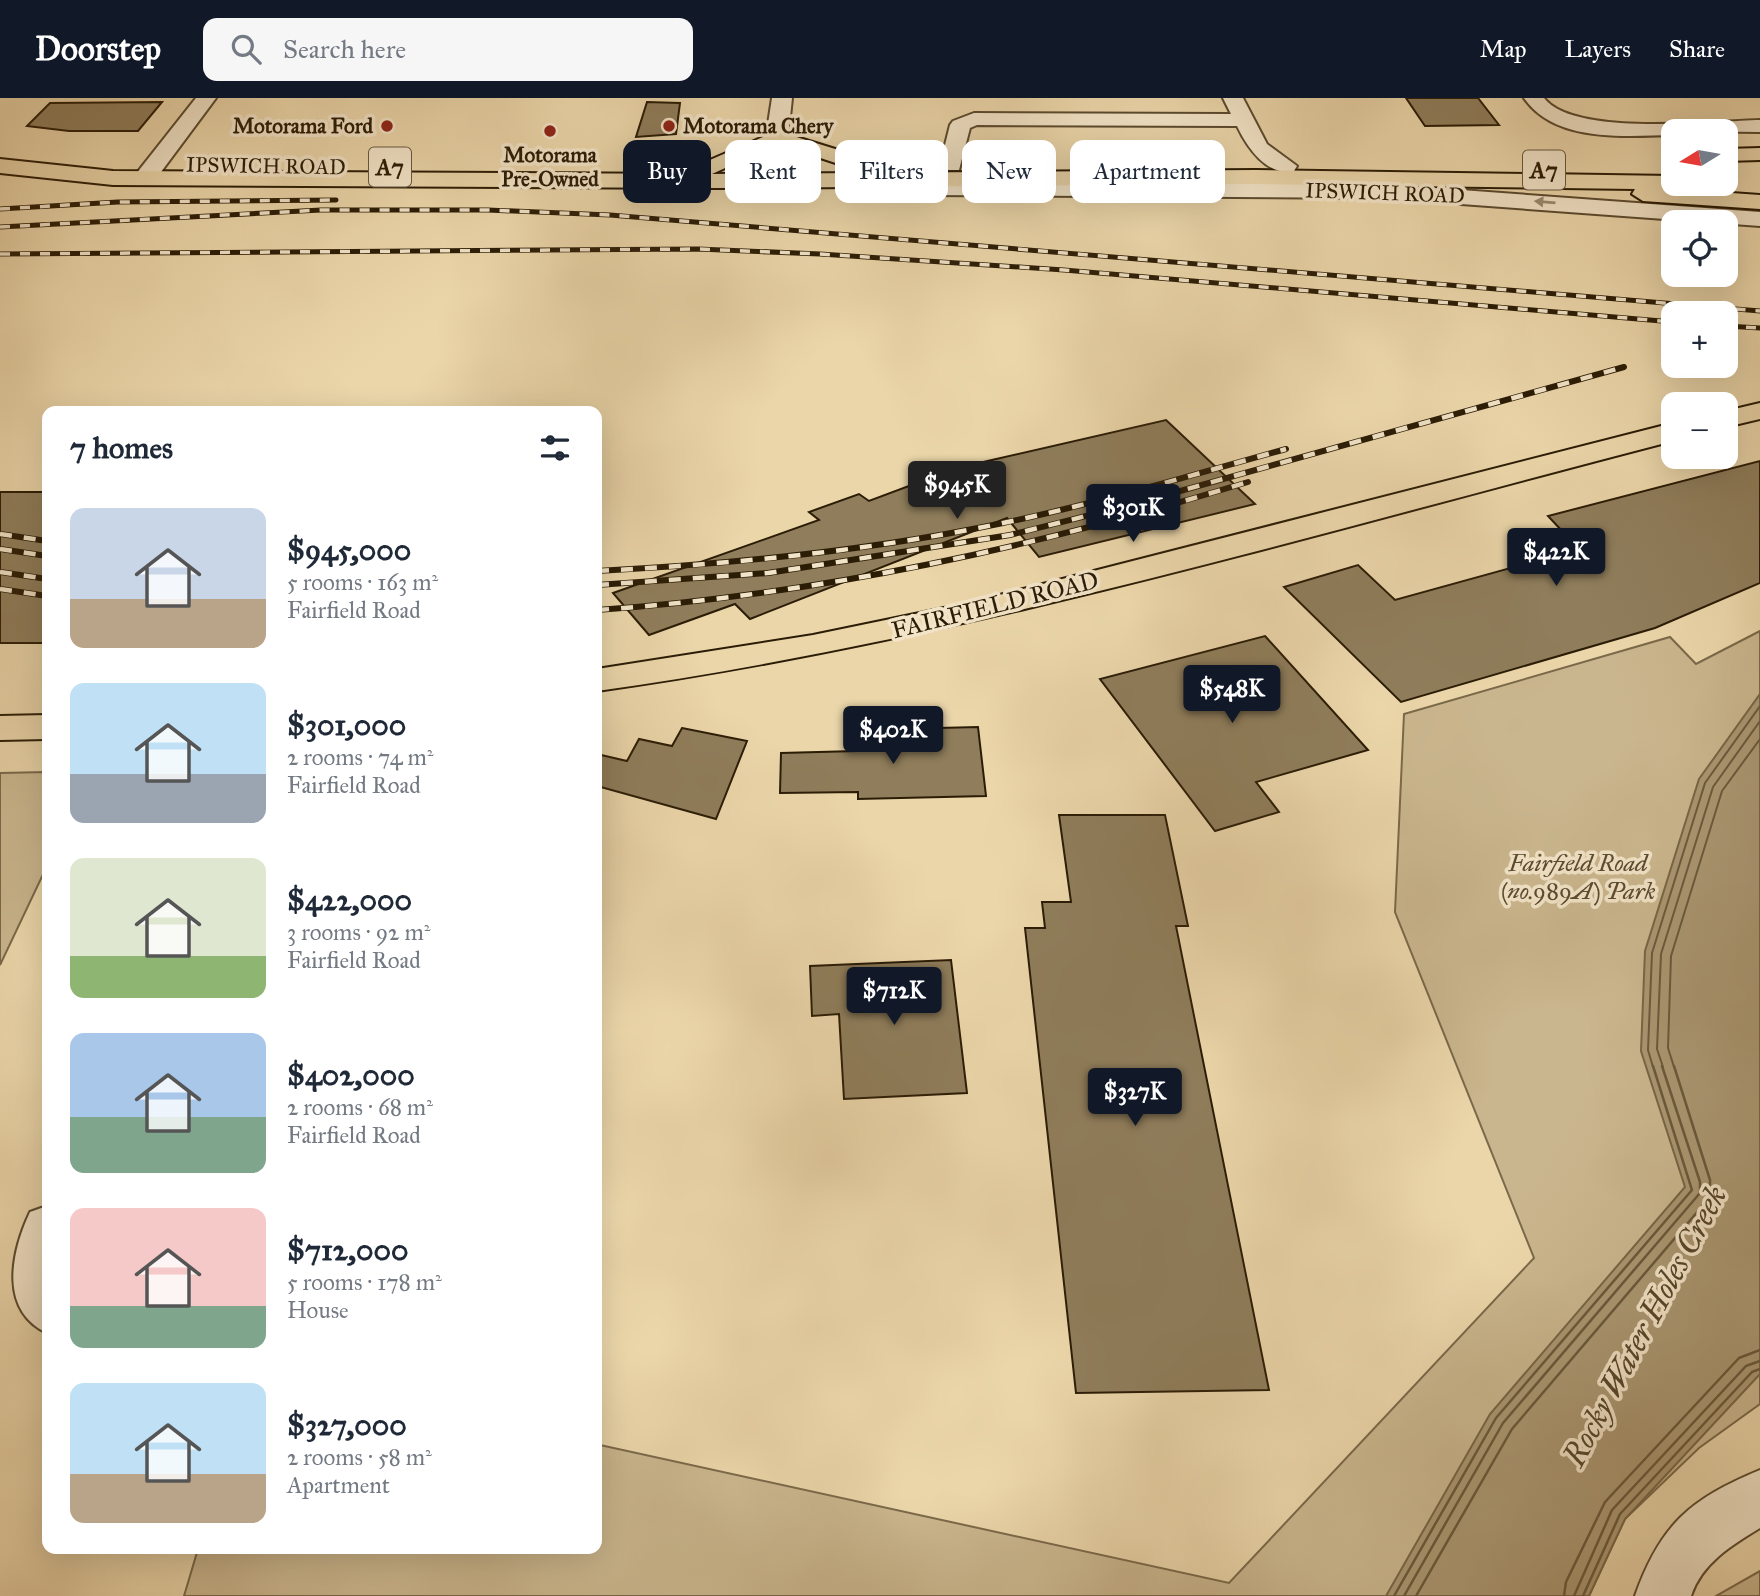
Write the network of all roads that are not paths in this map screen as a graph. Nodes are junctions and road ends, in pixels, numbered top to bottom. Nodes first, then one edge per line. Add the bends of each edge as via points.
1 (206, 98) edge
2 (782, 98) edge
3 (1233, 98) edge
4 (1534, 98) edge
5 (1243, 120) junction
6 (1760, 126) edge
7 (777, 137) junction
8 (777, 140) edge
9 (1760, 153) edge
10 (1738, 154) edge
11 (0, 155) edge
12 (835, 156) edge
13 (1497, 159) dead end
14 (948, 165) edge
15 (951, 165) junction
16 (0, 166) edge
17 (1286, 166) junction
18 (1415, 167) junction
19 (711, 168) joint
20 (623, 169) edge
21 (725, 169) edge
22 (1661, 171) edge
23 (150, 172) junction
24 (1738, 172) edge
25 (1760, 172) edge
26 (725, 174) edge
27 (948, 179) edge
28 (1536, 181) junction
29 (1661, 183) edge
30 (1738, 183) edge
31 (1760, 183) edge
32 (948, 188) edge
33 (1760, 202) edge
34 (1587, 206) junction
35 (1760, 219) edge
36 (1661, 225) edge
37 (1738, 232) edge
38 (1760, 233) edge
39 (1760, 411) edge
40 (1738, 416) edge
41 (1661, 435) edge
42 (602, 679) edge
43 (42, 727) edge
44 (0, 728) edge
45 (42, 1240) edge
46 (42, 1304) edge
47 (1760, 1497) edge
48 (1665, 1587) edge

1 - 23 street
2 - 7 street
3 - 5 street
4 - 6 street via 1548,114 1599,127
5 - 15 street via 974,119 960,125
5 - 17 street via 1258,148
7 - 8 street
7 - 12 main road
7 - 19 main road
9 - 10 main road
11 - 23 main road, IPSWICH ROAD / A7
13 - 18 main road via 1443,160
14 - 15 main road, IPSWICH ROAD / A7
15 - 17 main road, IPSWICH ROAD / A7
16 - 23 main road, IPSWICH ROAD / A7 via 72,176
17 - 18 main road, IPSWICH ROAD / A7
18 - 22 main road, A7
19 - 21 main road, IPSWICH ROAD / A7
20 - 23 main road, IPSWICH ROAD / A7
23 - 26 main road, IPSWICH ROAD / A7
24 - 25 main road
27 - 28 main road, IPSWICH ROAD / A7
28 - 29 main road, A7
28 - 33 main road via 1582,191
30 - 31 main road
34 -> 32 street, IPSWICH ROAD via 1379,191
34 - 35 street, IPSWICH ROAD
34 - 36 street, IPSWICH ROAD via 1625,220
37 - 38 street
39 - 40 main road
41 - 42 main road, FAIRFIELD ROAD via 955,616 813,646
43 - 44 main road
45 - 46 street via 35,1258 33,1292
47 - 48 street via 1682,1551

